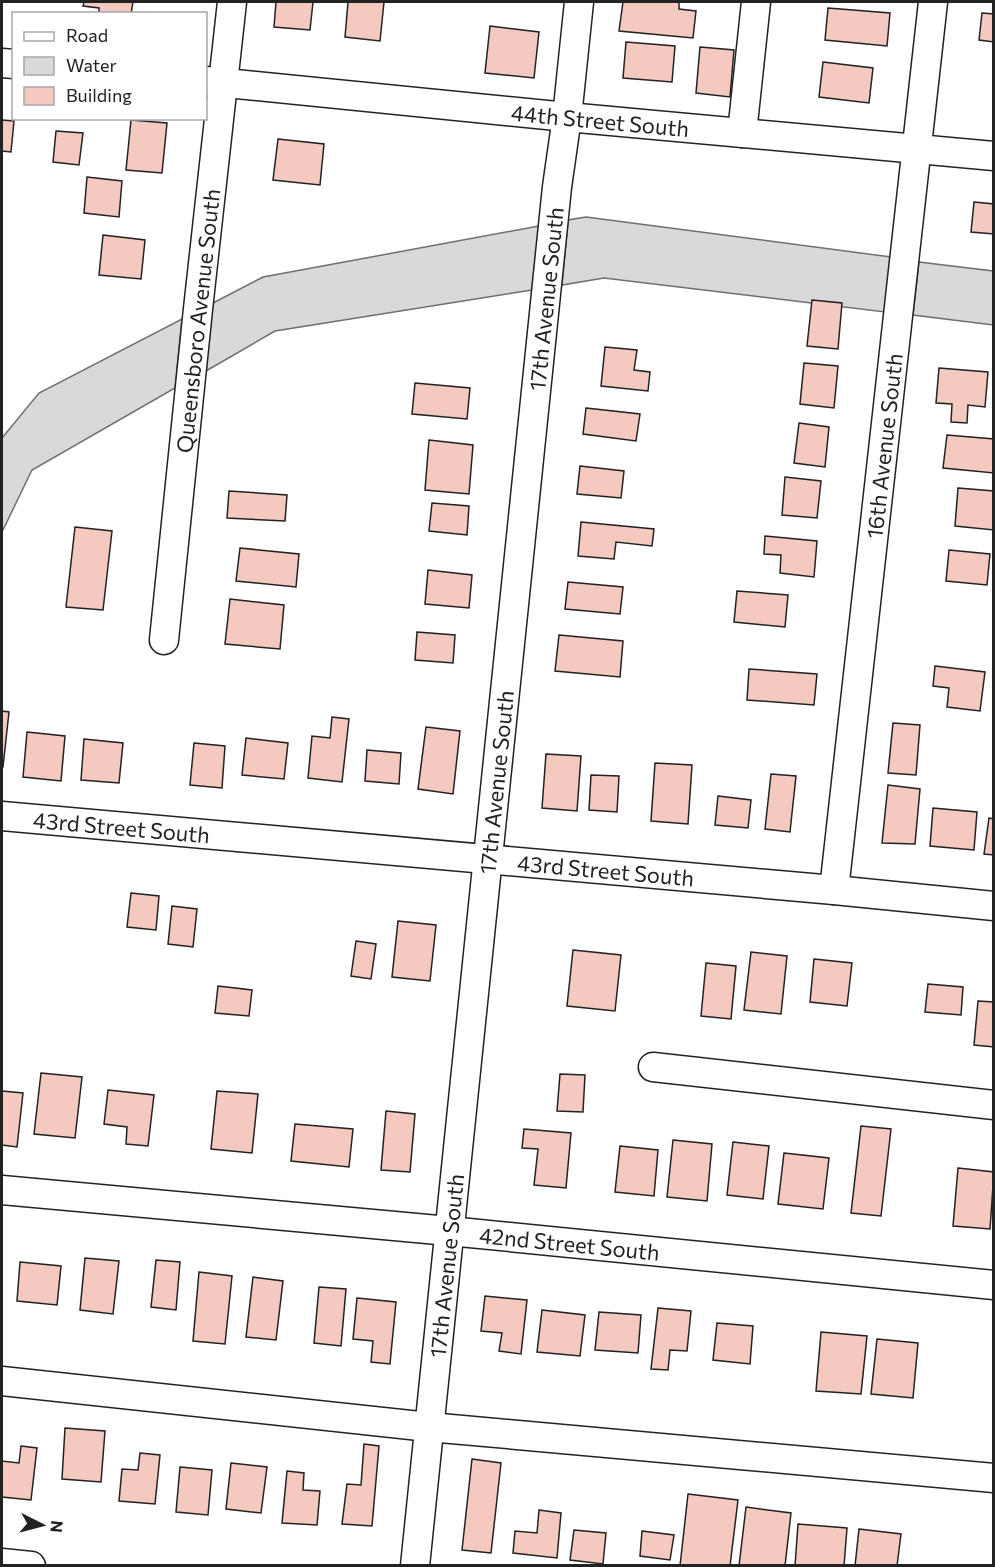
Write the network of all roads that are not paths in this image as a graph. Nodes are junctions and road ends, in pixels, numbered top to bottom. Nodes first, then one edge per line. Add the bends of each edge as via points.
1 (232, 2) edge
2 (579, 2) edge
3 (756, 2) edge
4 (933, 2) edge
5 (214, 82) edge
6 (567, 117) junction
7 (742, 133) junction
8 (917, 149) junction
9 (993, 156) edge
10 (164, 640) dead end
11 (2, 816) edge
12 (488, 860) junction
13 (834, 890) junction
14 (993, 906) edge
15 (653, 1067) dead end
16 (993, 1105) edge
17 (2, 1190) edge
18 (449, 1231) junction
19 (993, 1285) edge
20 (2, 1381) edge
21 (429, 1427) junction
22 (993, 1478) edge
23 (2, 1563) edge
24 (31, 1566) edge
25 (415, 1566) edge

1 - 5 street, Queensboro Avenue South
2 - 6 street, 17th Avenue South
3 - 7 street
4 - 8 street, 16th Avenue South
5 - 6 street, 44th Street South
5 - 10 street, Queensboro Avenue South
6 - 7 street, 44th Street South
6 - 12 street, 17th Avenue South
7 - 8 street, 44th Street South
8 - 9 street, 44th Street South
8 - 13 street, 16th Avenue South
11 - 12 street, 43rd Street South
12 - 13 street, 43rd Street South
12 - 18 street, 17th Avenue South
13 - 14 street, 43rd Street South
15 - 16 street
17 - 18 street, 42nd Street South
18 - 19 street, 42nd Street South
18 - 21 street, 17th Avenue South
20 - 21 street
21 - 22 street
21 - 25 street, 17th Avenue South
23 - 24 street

